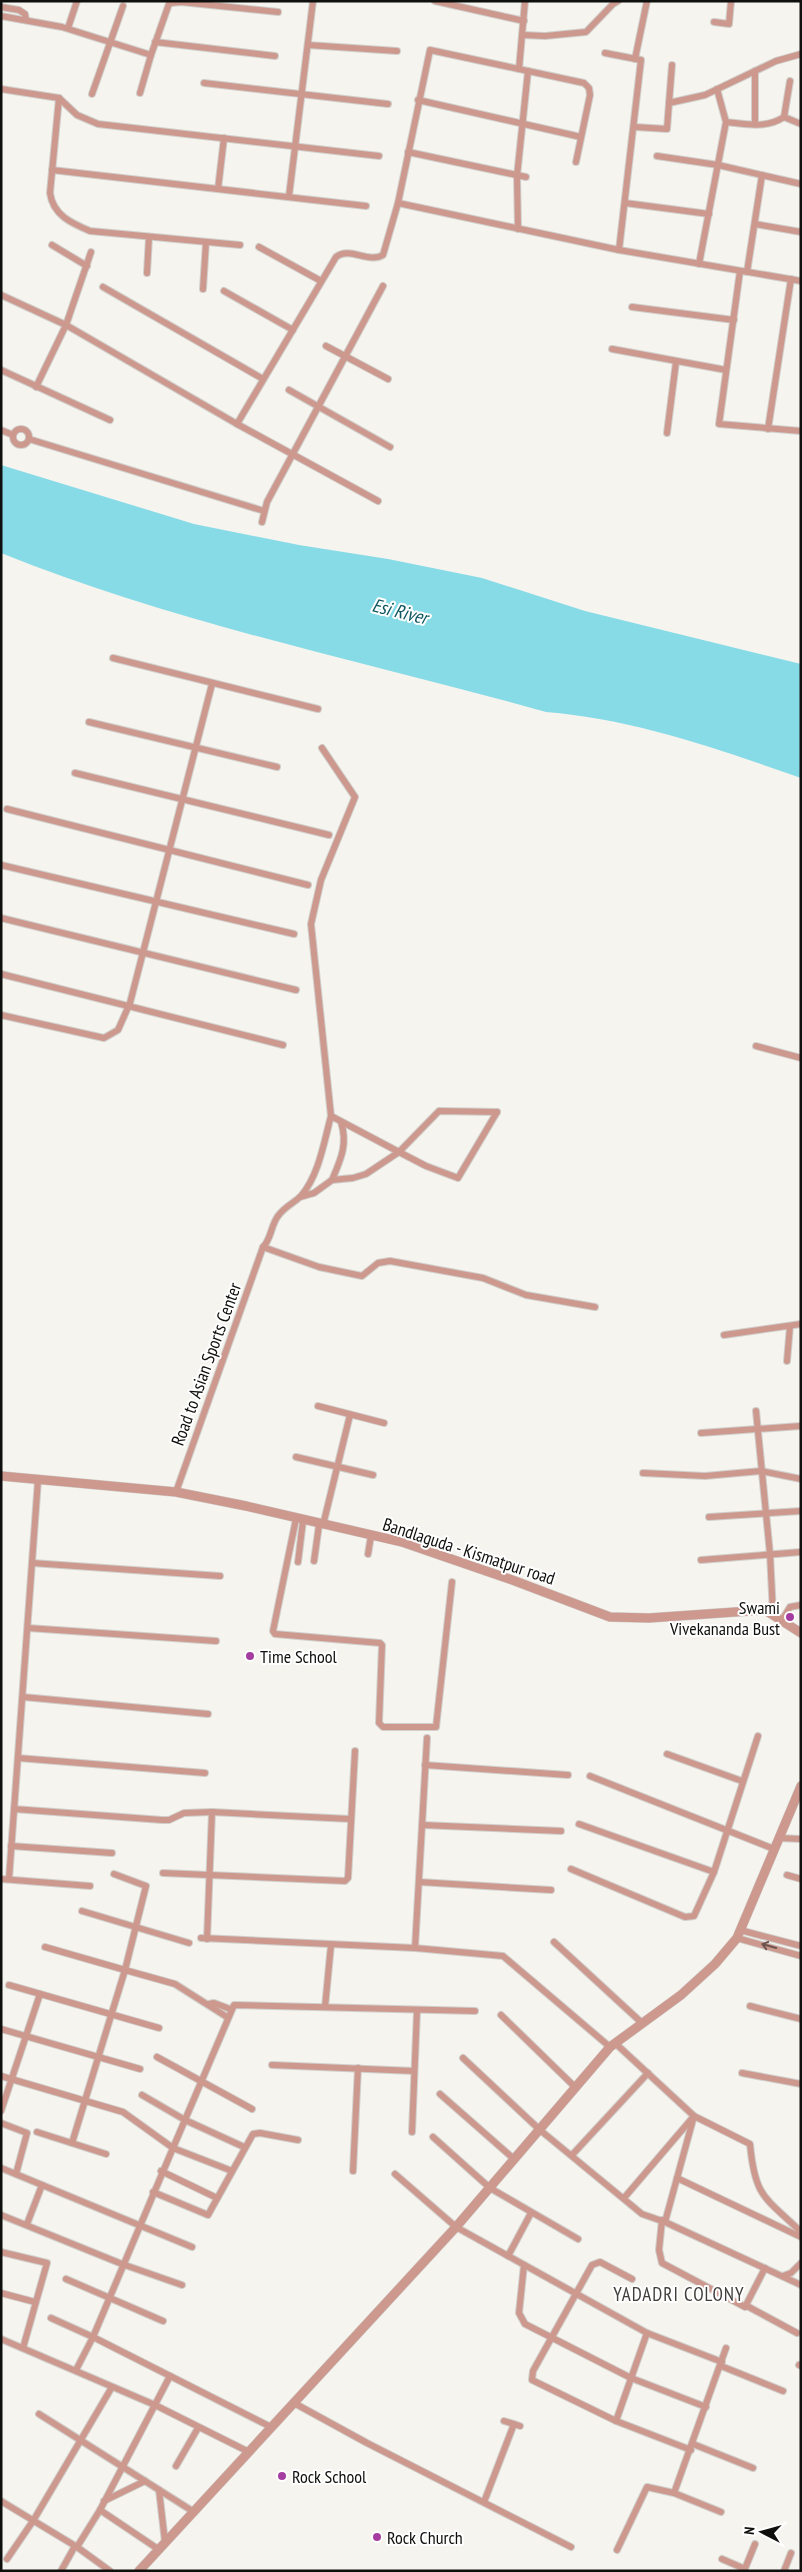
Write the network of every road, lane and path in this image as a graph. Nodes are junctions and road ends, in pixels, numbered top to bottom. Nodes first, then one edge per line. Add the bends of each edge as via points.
1 (77, 1) edge
2 (313, 1) edge
3 (435, 1) edge
4 (525, 1) edge
5 (618, 1) edge
6 (647, 1) edge
7 (731, 1) edge
8 (170, 2) edge
9 (122, 6) dead end
10 (1, 7) edge
11 (278, 12) dead end
12 (1, 16) edge
13 (26, 20) junction
14 (524, 21) junction
15 (714, 22) dead end
16 (68, 28) junction
17 (523, 34) junction
18 (111, 42) junction
19 (155, 42) junction
20 (308, 45) junction
21 (397, 51) dead end
22 (605, 53) dead end
23 (801, 54) edge
24 (151, 55) junction
25 (275, 56) dead end
26 (635, 59) junction
27 (672, 65) dead end
28 (519, 69) junction
29 (528, 71) junction
30 (755, 71) junction
31 (790, 81) dead end
32 (204, 84) dead end
33 (1, 89) edge
34 (717, 89) junction
35 (140, 93) dead end
36 (92, 94) dead end
37 (301, 96) junction
38 (59, 98) junction
39 (418, 100) junction
40 (669, 103) junction
41 (388, 104) dead end
42 (784, 118) junction
43 (726, 122) junction
44 (522, 124) junction
45 (755, 124) junction
46 (801, 124) edge
47 (635, 127) junction
48 (581, 137) junction
49 (224, 138) junction
50 (294, 145) junction
51 (408, 152) junction
52 (379, 156) dead end
53 (657, 156) dead end
54 (576, 162) dead end
55 (718, 165) junction
56 (52, 170) junction
57 (762, 175) junction
58 (517, 176) junction
59 (526, 177) dead end
60 (801, 184) edge
61 (218, 189) junction
62 (289, 196) junction
63 (398, 203) junction
64 (625, 203) junction
65 (366, 206) dead end
66 (709, 214) junction
67 (755, 224) junction
68 (518, 229) junction
69 (801, 232) edge
70 (149, 237) junction
71 (206, 242) junction
72 (52, 245) dead end
73 (240, 245) dead end
74 (259, 247) dead end
75 (618, 250) junction
76 (91, 252) dead end
77 (699, 264) junction
78 (87, 266) junction
79 (743, 272) junction
80 (147, 273) dead end
81 (791, 279) junction
82 (322, 281) junction
83 (801, 281) edge
84 (383, 286) dead end
85 (103, 287) dead end
86 (203, 289) dead end
87 (224, 291) dead end
88 (1, 295) edge
89 (632, 307) dead end
90 (734, 320) junction
91 (66, 325) junction
92 (293, 330) junction
93 (326, 346) dead end
94 (612, 349) dead end
95 (346, 357) junction
96 (676, 362) junction
97 (1, 370) edge
98 (726, 370) junction
99 (388, 379) dead end
100 (263, 380) junction
101 (36, 386) junction
102 (288, 390) dead end
103 (318, 407) junction
104 (110, 420) dead end
105 (237, 424) junction
106 (768, 429) junction
107 (1, 430) edge
108 (801, 431) edge
109 (667, 433) dead end
110 (13, 435) junction
111 (29, 439) junction
112 (390, 447) dead end
113 (292, 455) junction
114 (378, 501) dead end
115 (264, 511) junction
116 (262, 522) dead end
117 (112, 658) dead end
118 (212, 684) junction
119 (318, 709) dead end
120 (88, 722) dead end
121 (195, 747) junction
122 (322, 748) dead end
123 (277, 767) dead end
124 (75, 774) dead end
125 (182, 799) junction
126 (7, 809) dead end
127 (329, 835) dead end
128 (168, 850) junction
129 (1, 865) edge
130 (308, 885) dead end
131 (155, 901) junction
132 (1, 918) edge
133 (294, 934) dead end
134 (142, 952) junction
135 (1, 974) edge
136 (296, 990) dead end
137 (129, 1006) junction
138 (1, 1015) edge
139 (283, 1045) dead end
140 (756, 1046) dead end
141 (801, 1058) edge
142 (331, 1116) junction
143 (341, 1122) junction
144 (399, 1152) junction
145 (332, 1180) junction
146 (300, 1197) junction
147 (263, 1247) junction
148 (595, 1307) dead end
149 (801, 1324) edge
150 (790, 1326) junction
151 (724, 1335) dead end
152 (787, 1361) dead end
153 (318, 1406) dead end
154 (756, 1411) dead end
155 (350, 1415) junction
156 (384, 1424) dead end
157 (800, 1426) edge
158 (757, 1430) junction
159 (701, 1434) dead end
160 (296, 1457) dead end
161 (337, 1467) junction
162 (761, 1471) junction
163 (643, 1473) dead end
164 (373, 1475) dead end
165 (1, 1476) edge
166 (38, 1480) junction
167 (801, 1480) edge
168 (176, 1492) junction
169 (801, 1511) edge
170 (766, 1513) junction
171 (709, 1517) dead end
172 (300, 1520) junction
173 (321, 1525) junction
174 (371, 1536) junction
175 (801, 1552) edge
176 (368, 1554) dead end
177 (770, 1554) junction
178 (701, 1560) dead end
179 (314, 1561) dead end
180 (298, 1562) dead end
181 (32, 1564) junction
182 (220, 1576) dead end
183 (452, 1582) dead end
184 (801, 1604) edge
185 (773, 1613) junction
186 (782, 1620) junction
187 (28, 1628) junction
188 (801, 1633) edge
189 (216, 1641) dead end
190 (23, 1697) junction
191 (208, 1714) dead end
192 (758, 1736) dead end
193 (426, 1738) dead end
194 (355, 1750) dead end
195 (667, 1754) dead end
196 (18, 1758) junction
197 (425, 1765) junction
198 (205, 1773) dead end
199 (568, 1775) dead end
200 (590, 1776) dead end
201 (742, 1781) junction
202 (801, 1786) edge
203 (14, 1808) junction
204 (212, 1812) junction
205 (350, 1819) junction
206 (579, 1824) dead end
207 (422, 1825) junction
208 (728, 1830) junction
209 (561, 1831) dead end
210 (779, 1838) junction
211 (801, 1839) edge
212 (11, 1846) junction
213 (774, 1848) junction
214 (112, 1853) dead end
215 (570, 1869) dead end
216 (714, 1872) junction
217 (163, 1873) dead end
218 (114, 1874) dead end
219 (209, 1875) junction
220 (787, 1875) dead end
221 (1, 1878) edge
222 (9, 1879) junction
223 (801, 1879) edge
224 (419, 1882) junction
225 (90, 1886) dead end
226 (551, 1890) dead end
227 (82, 1911) dead end
228 (136, 1927) junction
229 (739, 1934) junction
230 (554, 1942) dead end
231 (189, 1943) dead end
232 (331, 1945) junction
233 (801, 1946) edge
234 (45, 1947) dead end
235 (415, 1948) junction
236 (801, 1956) edge
237 (125, 1970) junction
238 (9, 1985) dead end
239 (40, 1994) junction
240 (209, 2004) junction
241 (750, 2006) dead end
242 (325, 2007) junction
243 (230, 2009) junction
244 (417, 2010) junction
245 (475, 2011) dead end
246 (112, 2014) junction
247 (501, 2015) dead end
248 (227, 2017) junction
249 (801, 2019) edge
250 (642, 2023) junction
251 (159, 2028) dead end
252 (1, 2029) edge
253 (25, 2036) junction
254 (612, 2045) junction
255 (98, 2057) junction
256 (157, 2057) dead end
257 (463, 2058) dead end
258 (272, 2065) dead end
259 (358, 2068) junction
260 (140, 2069) dead end
261 (414, 2070) junction
262 (648, 2073) junction
263 (742, 2073) dead end
264 (1, 2076) edge
265 (11, 2079) junction
266 (202, 2082) junction
267 (801, 2084) edge
268 (576, 2088) junction
269 (440, 2094) dead end
270 (142, 2095) dead end
271 (85, 2101) junction
272 (252, 2109) dead end
273 (1, 2111) edge
274 (694, 2116) junction
275 (185, 2120) junction
276 (1, 2123) edge
277 (540, 2130) junction
278 (37, 2132) dead end
279 (412, 2132) dead end
280 (434, 2137) dead end
281 (298, 2140) dead end
282 (72, 2143) junction
283 (173, 2148) junction
284 (244, 2148) junction
285 (106, 2154) dead end
286 (572, 2155) junction
287 (514, 2160) junction
288 (1, 2168) edge
289 (161, 2171) junction
290 (232, 2171) junction
291 (353, 2171) dead end
292 (16, 2174) junction
293 (395, 2174) dead end
294 (676, 2178) junction
295 (42, 2185) junction
296 (490, 2188) junction
297 (153, 2192) junction
298 (217, 2198) junction
299 (624, 2198) junction
300 (531, 2213) junction
301 (1, 2215) edge
302 (664, 2221) junction
303 (27, 2224) junction
304 (139, 2225) junction
305 (456, 2227) junction
306 (801, 2232) edge
307 (801, 2237) edge
308 (578, 2239) dead end
309 (192, 2247) dead end
310 (1, 2252) edge
311 (508, 2256) junction
312 (801, 2263) edge
313 (122, 2264) junction
314 (524, 2265) junction
315 (765, 2268) junction
316 (783, 2276) junction
317 (66, 2279) dead end
318 (632, 2280) dead end
319 (801, 2285) edge
320 (182, 2286) dead end
321 (1, 2293) edge
322 (576, 2293) junction
323 (108, 2299) junction
324 (35, 2302) junction
325 (747, 2306) junction
326 (51, 2318) dead end
327 (162, 2321) dead end
328 (646, 2333) junction
329 (797, 2333) dead end
330 (93, 2337) junction
331 (551, 2338) junction
332 (1, 2339) edge
333 (23, 2348) junction
334 (726, 2348) dead end
335 (721, 2364) junction
336 (76, 2370) junction
337 (170, 2376) junction
338 (631, 2378) junction
339 (112, 2387) junction
340 (783, 2392) dead end
341 (294, 2403) junction
342 (155, 2405) junction
343 (706, 2407) junction
344 (39, 2414) dead end
345 (504, 2421) dead end
346 (616, 2421) junction
347 (271, 2427) junction
348 (198, 2428) junction
349 (81, 2440) junction
350 (692, 2447) junction
351 (249, 2452) junction
352 (176, 2466) dead end
353 (123, 2467) junction
354 (753, 2468) dead end
355 (145, 2481) junction
356 (159, 2490) junction
357 (674, 2494) junction
358 (1, 2501) edge
359 (104, 2501) junction
360 (484, 2502) junction
361 (100, 2510) junction
362 (194, 2512) junction
363 (721, 2512) dead end
364 (33, 2521) junction
365 (755, 2544) dead end
366 (76, 2546) junction
367 (161, 2546) junction
368 (571, 2547) dead end
369 (617, 2550) dead end
370 (791, 2553) dead end
371 (722, 2559) dead end
372 (6, 2560) dead end
373 (745, 2570) edge
374 (61, 2571) edge
375 (110, 2571) edge
376 (139, 2571) edge
377 (784, 2571) edge

1 - 16 street
2 - 20 street
3 - 14 street
4 - 14 street
5 - 17 street via 586,32 545,36
6 - 26 street
7 - 15 street via 729,24
8 - 11 street
8 - 19 street
9 - 18 street
10 - 13 street via 19,10 25,14
12 - 13 street
13 - 16 street
14 - 17 street
16 - 18 street
17 - 28 street
18 - 24 street
18 - 36 street
19 - 24 street
19 - 25 street
20 - 21 street
20 - 37 street
22 - 26 street
23 - 30 street
24 - 35 street
26 - 47 street via 641,60
27 - 40 street
28 - 29 street
28 - 39 street via 430,50
29 - 44 street
29 - 48 street via 584,83 589,88
30 - 34 street
30 - 45 street
31 - 42 street
32 - 37 street
33 - 38 street
34 - 40 street
34 - 43 street
37 - 41 street
37 - 50 street
38 - 49 street via 88,122
38 - 56 street
39 - 44 street
39 - 51 street
40 - 47 street via 667,129
42 - 45 street via 768,125
42 - 46 street
43 - 45 street
43 - 55 street
44 - 48 street
44 - 58 street
47 - 64 street
48 - 54 street
49 - 50 street
49 - 61 street
50 - 52 street
50 - 62 street
51 - 58 street
51 - 63 street
53 - 55 street
55 - 57 street
55 - 66 street
56 - 61 street
56 - 70 street via 51,202 71,223 90,230
57 - 60 street
57 - 67 street
58 - 59 street
58 - 68 street
61 - 62 street
62 - 65 street
63 - 68 street
63 - 82 street via 383,255 373,258 340,254
64 - 66 street
64 - 75 street
66 - 77 street
67 - 69 street
67 - 79 street
68 - 75 street
70 - 71 street
70 - 80 street
71 - 73 street
71 - 86 street
72 - 78 street
74 - 82 street
75 - 77 street
76 - 78 street
77 - 79 street
78 - 91 street
79 - 81 street
79 - 90 street
81 - 83 street
81 - 106 street
82 - 92 street
84 - 95 street
85 - 100 street
87 - 92 street
88 - 91 street
89 - 90 street
90 - 98 street
91 - 101 street
91 - 105 street
92 - 100 street
93 - 95 street
94 - 96 street
95 - 99 street
95 - 103 street
96 - 98 street
96 - 109 street
97 - 101 street
98 - 106 street via 719,424
100 - 105 street
101 - 104 street
102 - 103 street
103 - 112 street
103 - 113 street
105 - 113 street
106 - 108 street
107 - 110 street
110 - 111 street via 18,444
110 - 111 street via 17,429 22,429 27,431
111 - 115 street
113 - 114 street
113 - 115 street
115 - 116 street
117 - 118 street
118 - 119 street
118 - 121 street
120 - 121 street
121 - 123 street
121 - 125 street
122 - 142 street via 355,797 321,880 311,924
124 - 125 street
125 - 127 street
125 - 128 street
126 - 128 street
128 - 130 street
128 - 131 street
129 - 131 street
131 - 133 street
131 - 134 street
132 - 134 street
134 - 136 street
134 - 137 street
135 - 137 street
137 - 138 street via 118,1030 104,1038
137 - 139 street
140 - 141 street
142 - 143 street
142 - 146 street via 312,1179
143 - 144 street
143 - 145 street via 345,1148
144 - 144 street via 439,1111 496,1112 458,1178
144 - 145 street via 366,1174
145 - 146 street via 314,1193
146 - 147 street, Road to Asian Sports Center via 277,1216
147 - 148 street via 319,1267 362,1276 378,1264 390,1261 483,1278 526,1295
147 - 168 street, Road to Asian Sports Center
149 - 150 street
150 - 151 street
150 - 152 street
153 - 155 street
154 - 158 street
155 - 156 street
155 - 161 street
157 - 158 street
158 - 159 street
158 - 162 street
160 - 161 street
161 - 164 street
161 - 173 street
162 - 163 street via 705,1476
162 - 167 street
162 - 170 street
165 - 166 street, Bandlaguda - Kismatpur road
166 - 168 street, Bandlaguda - Kismatpur road
166 - 181 street
168 - 172 street, Bandlaguda - Kismatpur road
169 - 170 street
170 - 171 street
170 - 177 street
172 - 173 street, Bandlaguda - Kismatpur road
172 - 180 street
172 - 183 street via 273,1632 380,1643 379,1723 383,1727 436,1727
173 - 174 street, Bandlaguda - Kismatpur road
173 - 179 street
174 - 176 street
174 - 185 street, Bandlaguda - Kismatpur road via 402,1542 610,1617 649,1618 743,1610
175 - 177 street
177 - 178 street
177 - 185 street
181 - 182 street
181 - 187 street
184 - 186 street via 790,1607
185 - 186 street
186 - 188 street
187 - 189 street
187 - 190 street
190 - 191 street
190 - 196 street
192 - 201 street
193 - 197 street
194 - 205 street
195 - 201 street
196 - 198 street
196 - 203 street
197 - 199 street
197 - 207 street
200 - 208 street
201 - 208 street
202 - 210 street
203 - 204 street via 162,1820 184,1813
203 - 212 street
204 - 205 street
204 - 219 street
205 - 219 street via 348,1878 345,1880
206 - 216 street
207 - 209 street
207 - 224 street
208 - 213 street
208 - 216 street
210 - 211 street
210 - 213 street
212 - 214 street
212 - 222 street
213 - 229 street
215 - 216 street via 685,1917 694,1916
217 - 219 street
218 - 228 street via 146,1886
219 - 232 street via 204,1938
220 - 223 street
221 - 222 street
222 - 225 street
224 - 226 street
224 - 235 street
227 - 228 street
228 - 231 street
228 - 237 street
229 - 233 street
236 -> 229 street
229 - 250 street via 715,1964 681,1995
230 - 250 street
232 - 235 street
232 - 242 street
234 - 237 street
235 - 254 street via 503,1956
237 - 240 street via 175,1984
237 - 246 street
238 - 239 street
239 - 246 street
239 - 253 street
240 - 243 street
240 - 248 street
241 - 249 street
242 - 243 street via 234,2005
242 - 244 street
243 - 248 street
244 - 245 street
244 - 261 street
246 - 251 street
246 - 255 street
247 - 268 street
248 - 266 street
250 - 254 street
252 - 253 street
253 - 255 street
253 - 265 street
254 - 262 street
254 - 268 street
255 - 260 street
255 - 271 street
256 - 266 street
257 - 277 street
258 - 259 street
259 - 261 street
259 - 291 street
261 - 279 street
262 - 274 street
262 - 286 street
263 - 267 street
264 - 265 street
265 - 271 street
265 - 273 street
266 - 272 street
266 - 275 street
268 - 277 street
269 - 287 street
270 - 275 street
271 - 282 street
271 - 283 street via 123,2112
274 - 294 street
274 - 299 street
274 - 306 street via 750,2144 752,2170 759,2189
275 - 283 street
275 - 284 street
276 - 292 street via 27,2133
277 - 286 street
277 - 287 street
278 - 282 street
280 - 296 street
281 - 284 street via 256,2133
282 - 285 street
283 - 289 street
283 - 290 street
284 - 290 street
286 - 299 street
287 - 296 street
288 - 292 street
289 - 297 street
289 - 298 street
290 - 298 street
292 - 295 street
293 - 305 street
294 - 302 street
294 - 307 street
295 - 303 street
295 - 304 street
296 - 300 street
296 - 305 street
297 - 298 street via 206,2216
297 - 304 street
299 - 302 street via 642,2214
300 - 308 street
300 - 311 street
301 - 303 street
302 - 315 street
302 - 325 street via 658,2250 662,2263
303 - 313 street
304 - 309 street
304 - 313 street
305 - 311 street
305 - 341 street
310 - 324 street via 47,2263
311 - 314 street
312 - 316 street via 791,2274
313 - 320 street
313 - 323 street
314 - 322 street
314 - 331 street via 520,2318
315 - 316 street
315 - 325 street
316 - 319 street
317 - 323 street
318 - 322 street via 595,2262
321 - 324 street
322 - 328 street
322 - 331 street
323 - 327 street
323 - 330 street
324 - 333 street
325 - 329 street
326 - 330 street
328 - 335 street
328 - 338 street
330 - 336 street
330 - 337 street
331 - 338 street
331 - 346 street via 531,2375 533,2382
332 - 333 street
333 - 336 street
334 - 335 street
335 - 340 street
335 - 343 street
336 - 339 street
337 - 342 street
337 - 347 street
338 - 343 street
338 - 346 street
339 - 342 street
339 - 349 street
341 - 347 street
341 - 360 street
342 - 348 street
342 - 353 street
343 - 350 street
344 - 349 street
345 - 360 street via 517,2425
346 - 350 street
347 - 351 street
348 - 351 street
348 - 352 street
349 - 353 street
349 - 364 street
350 - 354 street
350 - 357 street
351 - 362 street
353 - 355 street
353 - 359 street
355 - 356 street
355 - 359 street
356 - 362 street
356 - 367 street
357 - 363 street
357 - 369 street via 647,2487
358 - 364 street
359 - 361 street
360 - 368 street
361 - 366 street
361 - 367 street
362 - 367 street
364 - 366 street
364 - 372 street
365 - 373 street
366 - 374 street
366 - 375 street
367 - 376 street
370 - 377 street
371 - 373 street

